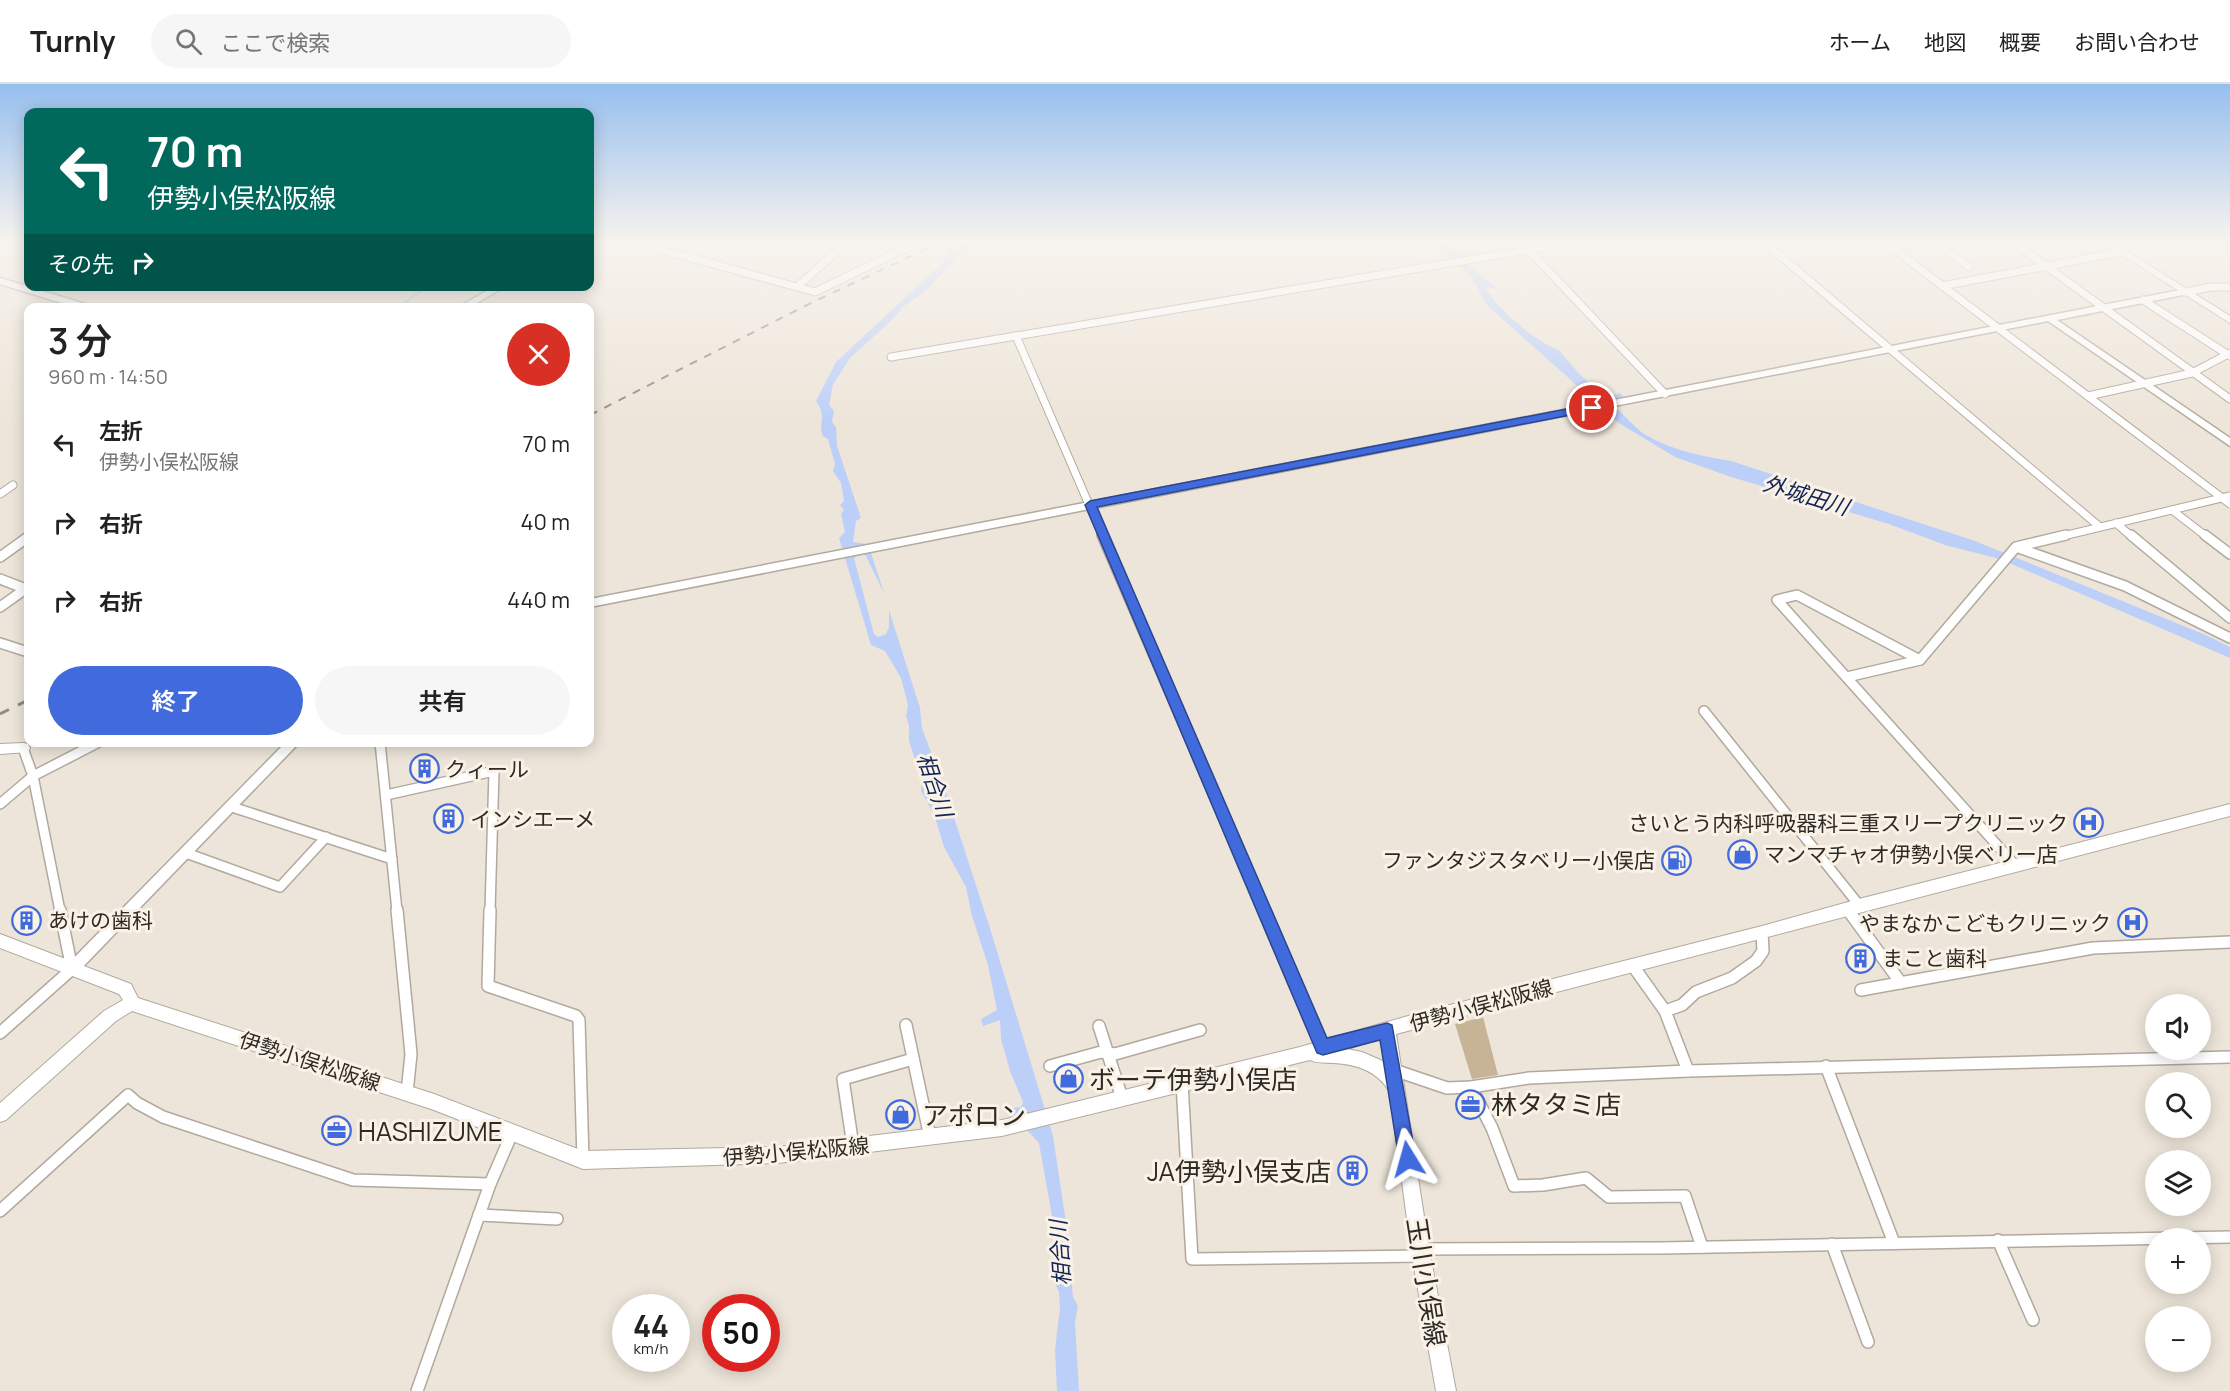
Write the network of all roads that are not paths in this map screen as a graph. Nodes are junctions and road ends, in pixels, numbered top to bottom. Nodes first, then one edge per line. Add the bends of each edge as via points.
1 (1208, 304) edge
2 (1579, 304) edge
3 (1838, 304) edge
4 (1966, 304) edge
5 (2099, 304) edge
6 (2125, 304) edge
7 (2150, 304) edge
8 (2204, 304) edge
9 (2105, 308) junction
10 (2050, 318) junction
11 (2230, 320) edge
12 (2000, 329) junction
13 (1017, 336) junction
14 (1891, 349) junction
15 (2229, 354) edge
16 (891, 357) dead end
17 (2192, 373) junction
18 (2145, 384) junction
19 (1665, 394) junction
20 (2088, 396) junction
21 (2230, 399) edge
22 (2230, 443) edge
23 (13, 485) dead end
24 (0, 494) edge
25 (2230, 496) edge
26 (2220, 498) junction
27 (2230, 504) edge
28 (1090, 505) junction
29 (2172, 510) junction
30 (2116, 523) junction
31 (2100, 527) junction
32 (24, 540) edge
33 (2016, 548) junction
34 (2230, 554) edge
35 (0, 557) edge
36 (0, 579) edge
37 (24, 587) edge
38 (24, 590) edge
39 (594, 602) edge
40 (0, 607) edge
41 (2230, 618) edge
42 (2230, 638) edge
43 (0, 643) edge
44 (24, 651) edge
45 (1920, 660) junction
46 (1847, 677) junction
47 (1704, 711) dead end
48 (90, 747) edge
49 (289, 747) edge
50 (381, 747) edge
51 (23, 748) joint
52 (0, 749) edge
53 (33, 777) junction
54 (386, 795) junction
55 (0, 804) edge
56 (232, 807) junction
57 (2230, 810) edge
58 (326, 837) junction
59 (186, 853) junction
60 (392, 859) junction
61 (2015, 865) junction
62 (1853, 907) junction
63 (1762, 933) junction
64 (0, 940) edge
65 (2230, 942) edge
66 (1633, 966) junction
67 (72, 969) junction
68 (1901, 982) junction
69 (1861, 990) dead end
70 (131, 1003) junction
71 (1665, 1011) junction
72 (906, 1025) dead end
73 (1099, 1026) dead end
74 (1200, 1030) dead end
75 (1387, 1030) junction
76 (0, 1033) edge
77 (1323, 1047) junction
78 (1109, 1052) junction
79 (1300, 1056) junction
80 (2230, 1057) edge
81 (913, 1059) junction
82 (1050, 1066) dead end
83 (1826, 1066) junction
84 (1394, 1070) junction
85 (1688, 1071) junction
86 (1182, 1083) junction
87 (1471, 1087) junction
88 (1398, 1092) junction
89 (407, 1093) junction
90 (1122, 1098) junction
91 (0, 1114) edge
92 (513, 1131) junction
93 (930, 1137) junction
94 (853, 1146) junction
95 (582, 1160) junction
96 (490, 1185) junction
97 (0, 1210) edge
98 (479, 1215) junction
99 (557, 1219) dead end
100 (2230, 1237) edge
101 (1998, 1240) junction
102 (1894, 1243) junction
103 (1832, 1244) junction
104 (1702, 1247) junction
105 (1421, 1252) junction
106 (2033, 1320) dead end
107 (1868, 1342) dead end
108 (417, 1391) edge
109 (1446, 1391) edge

1 - 13 street
2 - 19 street
3 - 14 street
4 - 12 street
5 - 9 street
6 - 9 street
7 - 15 street
8 - 11 main road
9 - 10 street
9 - 17 street
10 - 12 street
10 - 18 street
12 - 14 street
12 - 20 street
13 - 16 street
13 - 28 street
14 - 19 street
14 - 31 street
15 - 17 street
17 - 18 street
17 - 21 street
18 - 20 street
18 - 22 street
19 - 28 street
20 - 26 street
23 - 24 street
25 - 26 street
26 - 27 street
26 - 29 street
28 - 39 street
28 - 77 street
29 - 30 street
29 - 34 street
30 - 31 street
30 - 41 street
31 - 33 street
32 - 35 street
33 - 42 street via 2125,586
33 - 45 street
36 - 37 street
38 - 40 street
43 - 44 street
45 - 46 street
45 - 46 street via 1797,595 1777,600
46 - 61 street
47 - 62 street
48 - 53 street
49 - 56 street
50 - 54 street
51 - 52 main road
51 - 53 street
53 - 55 street
53 - 67 street
54 - 60 street
54 - 95 street via 494,771 489,986 579,1020
56 - 58 street
56 - 59 street
57 - 61 main road, 伊勢小俣松阪線
58 - 59 street via 280,887
58 - 60 street
59 - 67 street
60 - 89 street via 411,1054
61 - 62 main road, 伊勢小俣松阪線
62 - 63 main road, 伊勢小俣松阪線
62 - 68 street
63 - 66 main road, 伊勢小俣松阪線
63 - 71 street via 1763,951 1756,961 1732,978 1696,992 1682,1005
64 - 67 main road
65 - 68 street via 2093,948
66 - 71 street
66 - 75 main road, 伊勢小俣松阪線
67 - 70 main road via 124,989
67 - 76 street
68 - 69 street
70 - 89 main road, 伊勢小俣松阪線
70 - 91 main road via 110,1016
71 - 85 street
72 - 81 street
73 - 78 street
74 - 78 street via 1115,1054
75 - 77 main road, 伊勢小俣松阪線
75 - 84 main road, 玉川小俣線
77 - 79 main road, 伊勢小俣松阪線
78 - 82 street
78 - 90 street
79 - 86 main road, 伊勢小俣松阪線
79 - 88 main road via 1341,1055 1365,1061 1387,1074
80 - 83 street
81 - 93 street
81 - 94 street via 843,1079
83 - 85 street
83 - 102 street
84 - 87 street via 1447,1088
84 - 88 main road, 玉川小俣線
85 - 87 street via 1529,1078
86 - 90 main road, 伊勢小俣松阪線
86 - 105 street via 1192,1258
87 - 104 street via 1514,1186 1586,1178 1609,1197 1685,1196
88 - 105 main road, 玉川小俣線
89 - 92 main road, 伊勢小俣松阪線
90 - 93 main road, 伊勢小俣松阪線 via 1002,1128
92 - 95 main road, 伊勢小俣松阪線
92 - 96 street
93 - 94 main road, 伊勢小俣松阪線
94 - 95 main road, 伊勢小俣松阪線 via 778,1155
96 - 97 street via 353,1180 163,1117 128,1095
96 - 98 street
98 - 99 street
98 - 108 street
100 - 101 street
101 - 102 street
101 - 106 street
102 - 103 street
103 - 104 street
103 - 107 street
104 - 105 street
105 - 109 main road, 玉川小俣線

